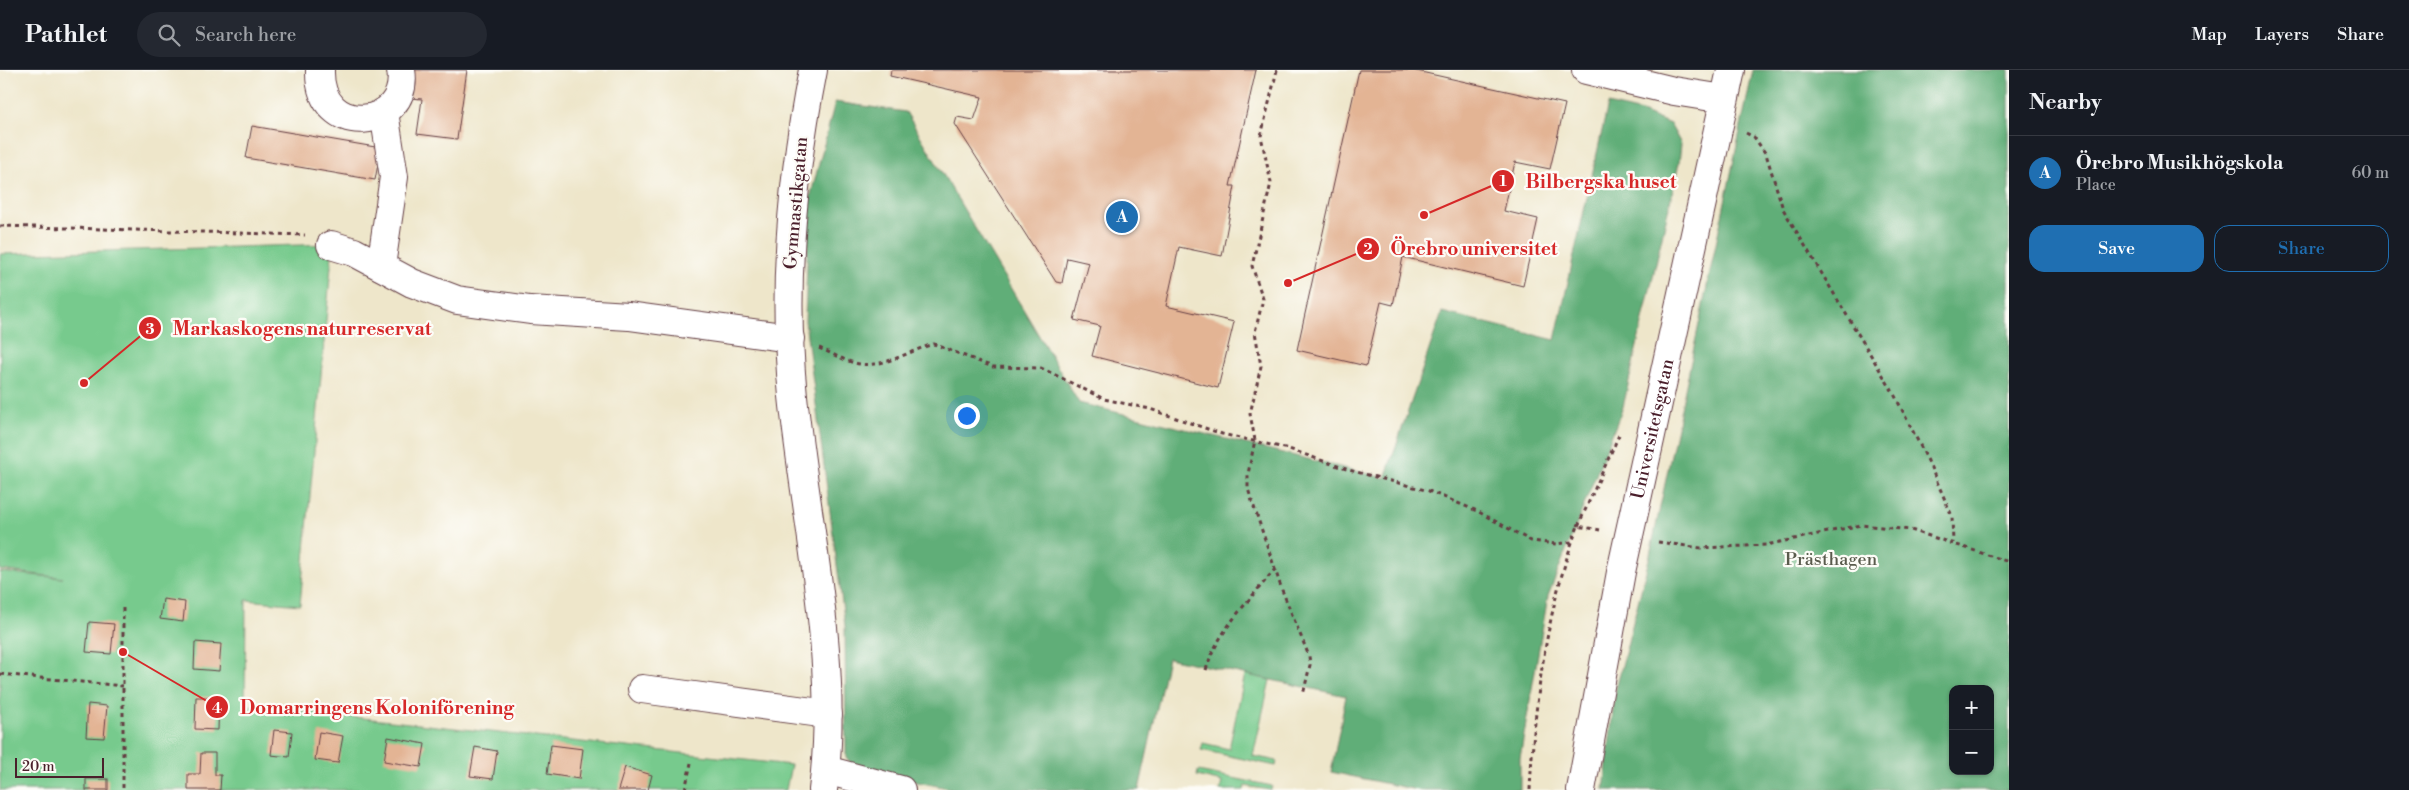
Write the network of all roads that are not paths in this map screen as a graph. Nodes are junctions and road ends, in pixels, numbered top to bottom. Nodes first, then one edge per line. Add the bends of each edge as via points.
1 (320, 70) edge
2 (401, 70) edge
3 (813, 70) edge
4 (1586, 70) edge
5 (1730, 70) edge
6 (1724, 99) junction
7 (384, 112) junction
8 (332, 245) road end
9 (381, 266) junction
10 (790, 338) junction
11 (642, 689) dead end
12 (828, 714) junction
13 (825, 780) edge
14 (901, 790) edge
15 (1581, 790) edge

1 - 7 street via 323,97 344,116 364,119
2 - 7 street via 400,91
3 - 10 street, Gymnastikgatan via 794,188
4 - 6 street
5 - 6 street, Universitetsgatan
6 - 15 street, Universitetsgatan via 1629,536
7 - 9 street via 394,177
8 - 9 street
9 - 10 street via 412,283 458,300 530,310 629,316
10 - 12 street, Gymnastikgatan via 793,396 818,590
11 - 12 street
12 - 13 street, Gymnastikgatan
13 - 14 street

